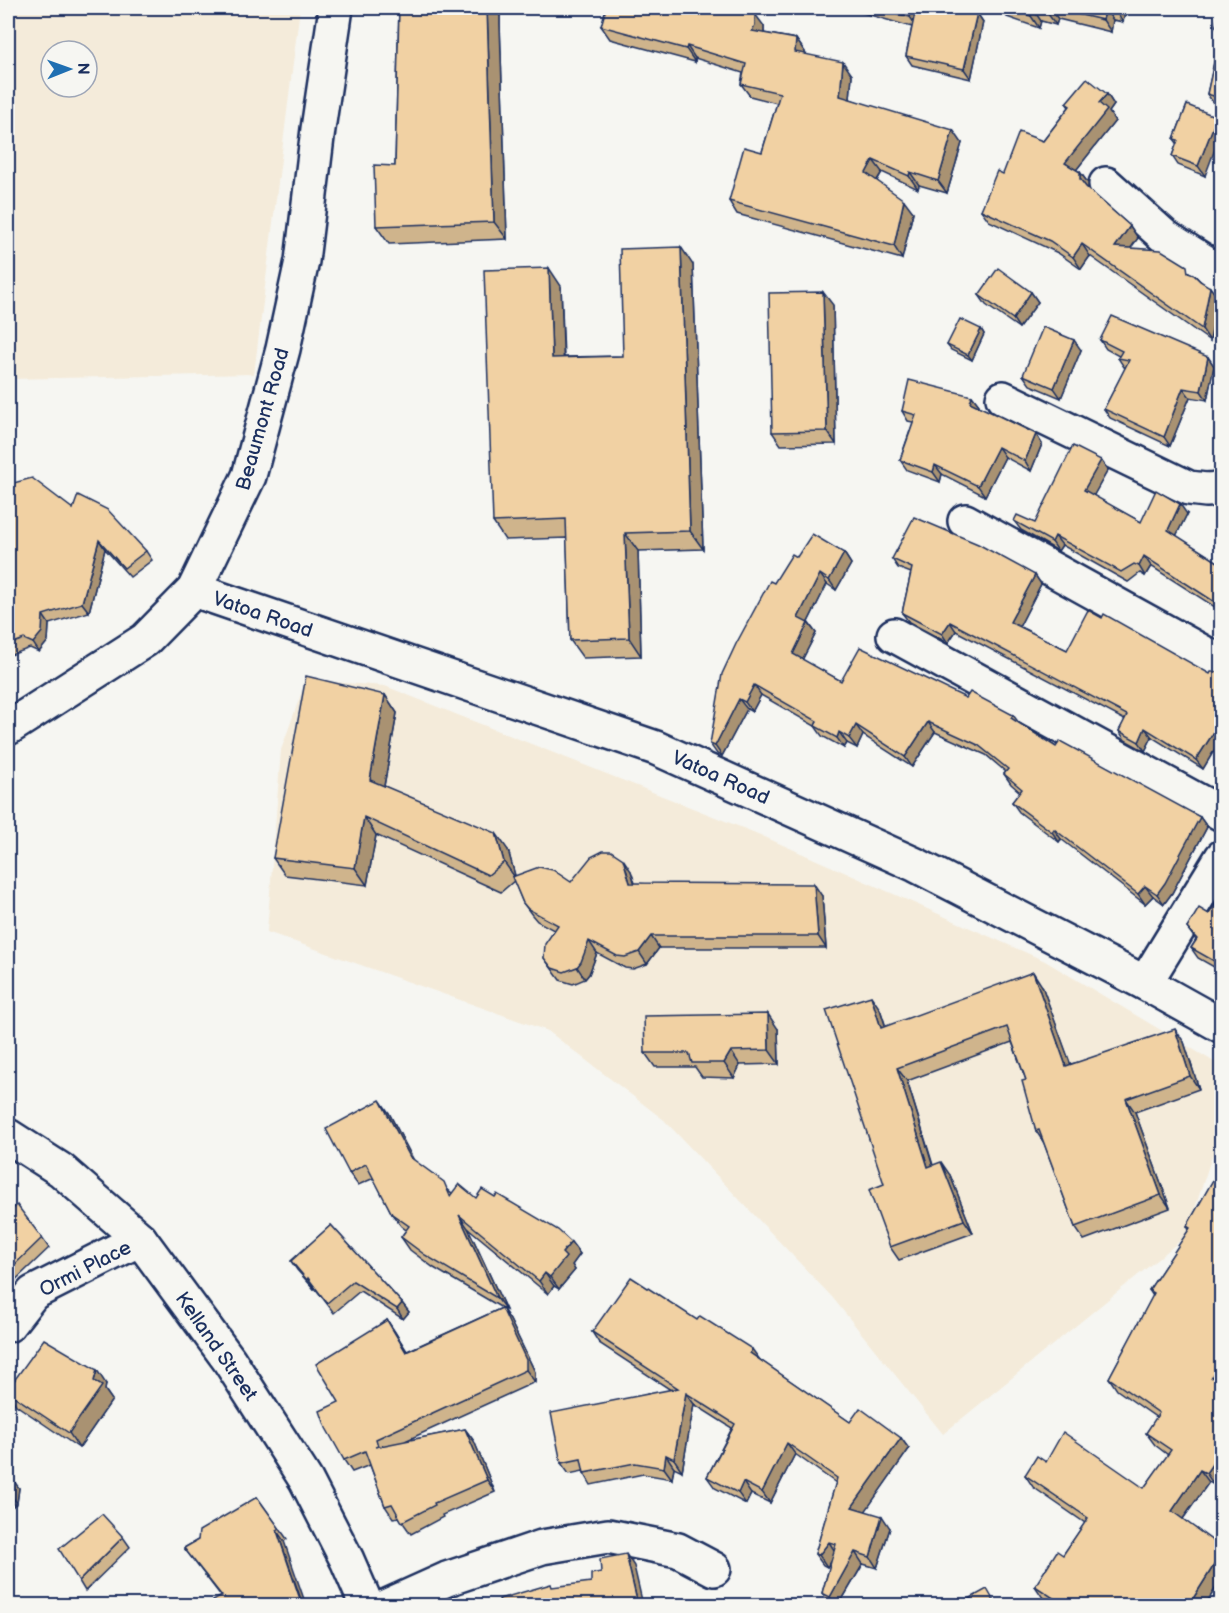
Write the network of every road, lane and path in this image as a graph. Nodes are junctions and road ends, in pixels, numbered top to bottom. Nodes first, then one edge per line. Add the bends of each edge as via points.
1 (336, 8) edge
2 (1106, 184) dead end
3 (1221, 280) edge
4 (1003, 398) dead end
5 (1221, 489) edge
6 (965, 521) dead end
7 (194, 590) junction
8 (894, 635) dead end
9 (1221, 663) edge
10 (8, 728) edge
11 (1221, 814) edge
12 (1221, 857) edge
13 (1145, 983) junction
14 (1221, 1026) edge
15 (8, 1136) edge
16 (140, 1239) junction
17 (8, 1324) edge
18 (714, 1569) dead end
19 (367, 1605) edge
20 (387, 1605) edge

1 - 7 street, Beaumont Road via 302,261 283,349 249,476
2 - 3 street via 1164,237 1207,263
4 - 5 street via 1189,488
6 - 9 street
7 - 10 street, Beaumont Road via 145,640
7 - 13 street, Vatoa Road via 656,748 915,865
8 - 11 street
12 - 13 street
13 - 14 street, Vatoa Road
15 - 16 street, Kelland Street via 61,1170
16 - 17 street, Ormi Place via 33,1293
16 - 19 street, Kelland Street via 229,1360 306,1480
18 - 20 street via 678,1550 608,1536 542,1547 447,1579

